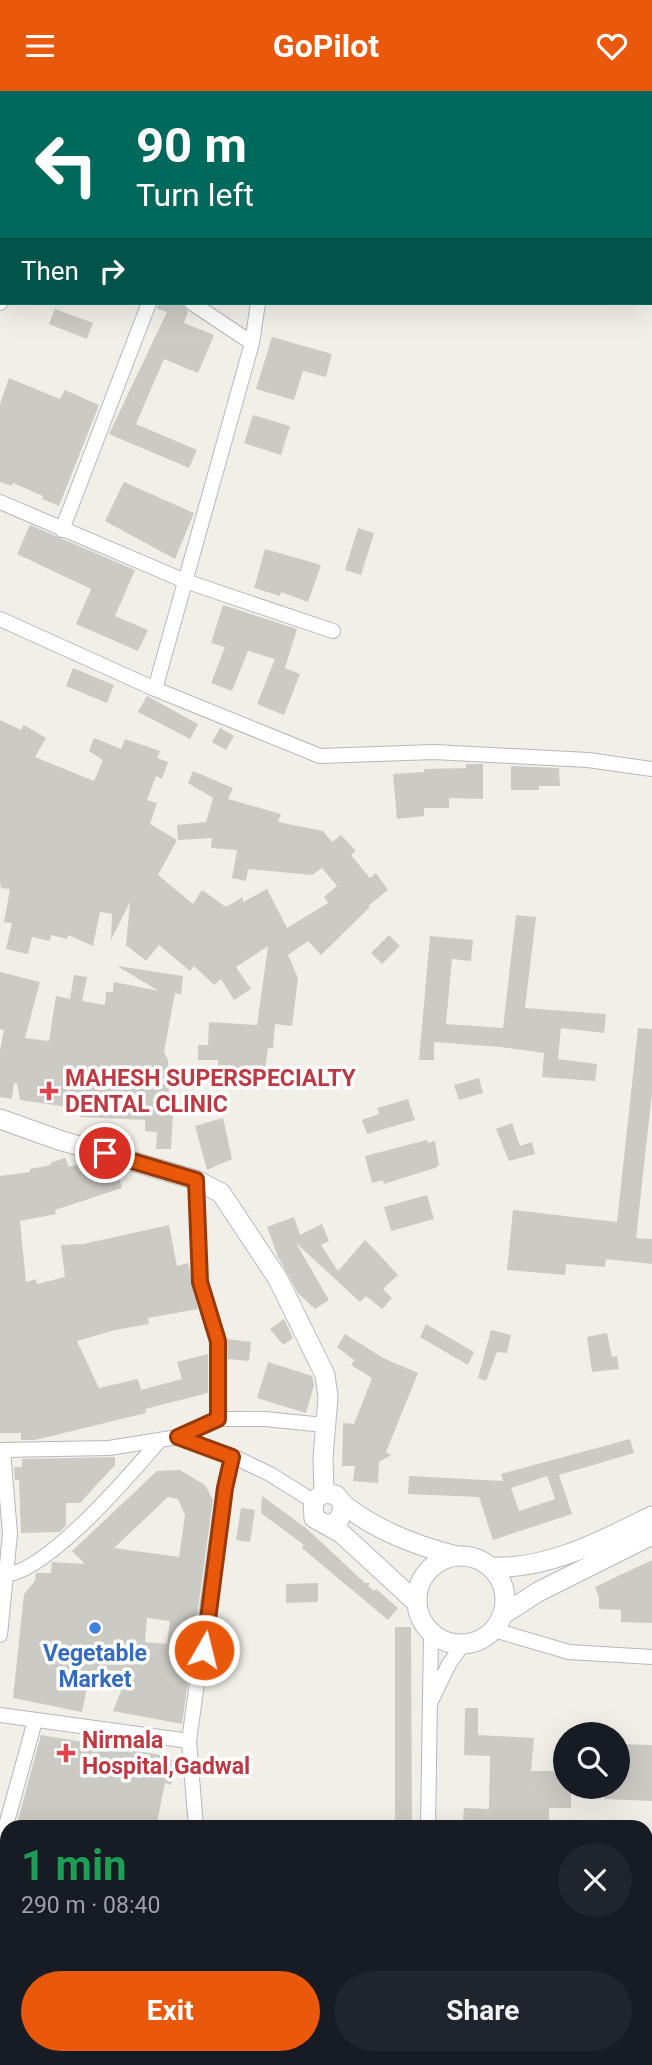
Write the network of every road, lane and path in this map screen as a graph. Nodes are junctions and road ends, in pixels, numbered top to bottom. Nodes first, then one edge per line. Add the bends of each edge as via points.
1 (148, 305) edge
2 (195, 305) edge
3 (258, 305) edge
4 (252, 343) junction
5 (0, 502) edge
6 (62, 530) junction
7 (185, 581) junction
8 (0, 619) edge
9 (333, 631) dead end
10 (155, 689) junction
11 (652, 769) edge
12 (0, 1119) edge
13 (196, 1180) junction
14 (218, 1419) junction
15 (324, 1425) junction
16 (178, 1437) junction
17 (160, 1440) junction
18 (1, 1450) edge
19 (232, 1457) junction
20 (319, 1497) junction
21 (344, 1505) junction
22 (652, 1517) edge
23 (329, 1525) junction
24 (652, 1535) edge
25 (458, 1556) junction
26 (490, 1567) junction
27 (4, 1575) edge
28 (416, 1603) junction
29 (498, 1623) junction
30 (431, 1633) junction
31 (0, 1635) edge
32 (463, 1644) junction
33 (652, 1657) edge
34 (429, 1706) junction
35 (0, 1716) edge
36 (35, 1721) junction
37 (189, 1741) junction
38 (8, 1820) edge
39 (195, 1820) edge
40 (428, 1820) edge

1 - 6 street
2 - 4 street
3 - 4 street
4 - 7 street
5 - 6 street
6 - 7 street
7 - 9 street
7 - 10 street
8 - 10 street
10 - 11 street via 320,756 434,752 588,760
12 - 13 main road
13 - 14 street via 200,1282 218,1341
13 - 15 main road via 221,1193 278,1279 325,1375
14 - 15 street
14 - 16 street
15 - 20 main road
16 - 17 street
16 - 19 street
17 - 18 street via 109,1448
17 - 27 street via 64,1542
18 - 27 street via 10,1534
19 - 20 street
19 - 37 street
20 - 21 main road via 336,1495
20 - 23 main road via 314,1518
21 - 23 main road via 340,1520
21 - 25 main road via 413,1545
22 - 26 main road via 560,1557 513,1569
23 - 28 main road
24 - 29 main road via 530,1596
25 - 26 main road
25 - 28 main road via 427,1571
26 - 29 main road via 505,1598
27 - 31 street
28 - 30 main road
29 - 32 main road via 480,1640
29 - 33 street via 569,1652
30 - 32 main road via 446,1642
30 - 34 street
32 - 34 street
34 - 40 street
35 - 36 street
36 - 37 street
36 - 38 street
37 - 39 street

